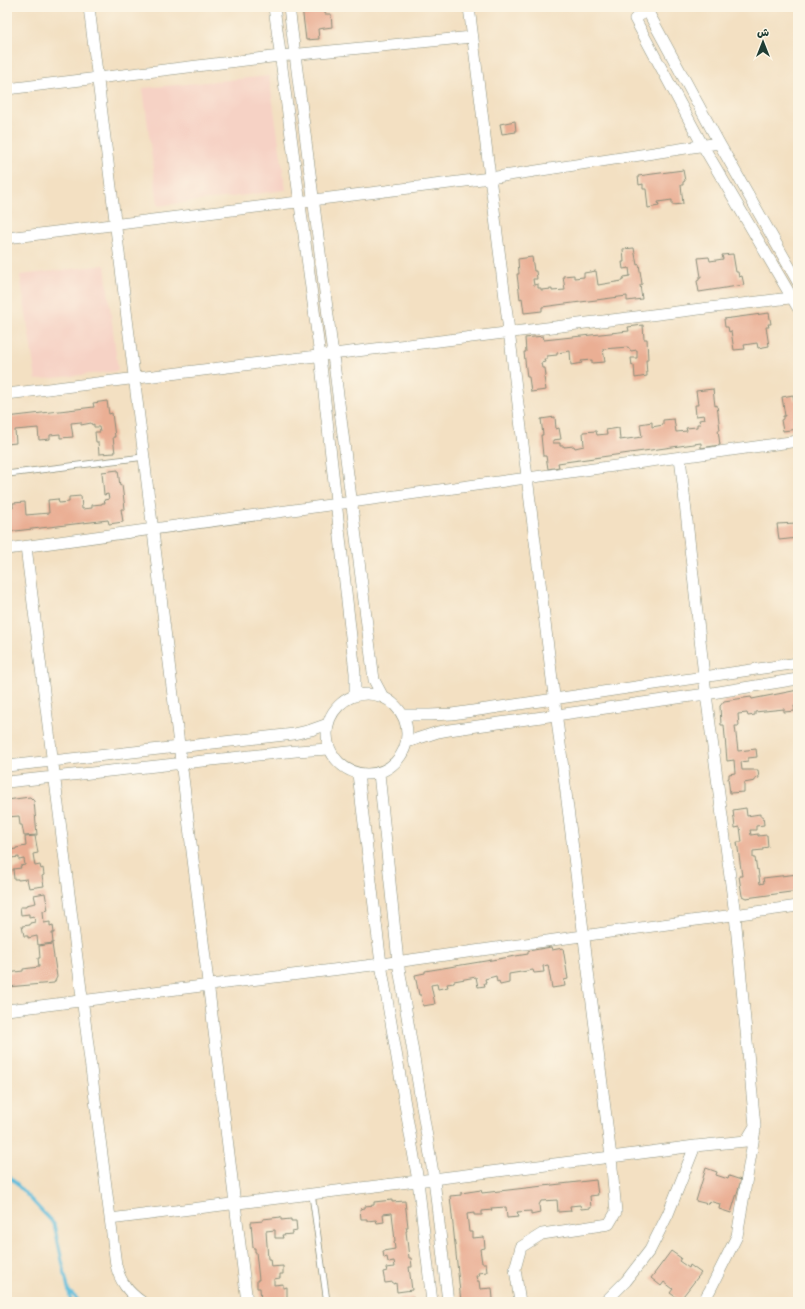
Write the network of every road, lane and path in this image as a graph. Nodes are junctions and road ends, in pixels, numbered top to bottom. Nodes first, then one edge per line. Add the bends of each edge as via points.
1 (89, 7) edge
2 (274, 7) edge
3 (290, 7) edge
4 (469, 7) edge
5 (472, 37) junction
6 (295, 54) junction
7 (280, 56) junction
8 (98, 78) junction
9 (7, 89) edge
10 (719, 143) junction
11 (703, 146) junction
12 (490, 178) junction
13 (314, 200) junction
14 (299, 202) junction
15 (116, 225) junction
16 (7, 238) edge
17 (798, 282) edge
18 (795, 298) edge
19 (798, 308) edge
20 (509, 333) junction
21 (333, 355) junction
22 (320, 356) junction
23 (134, 379) junction
24 (7, 394) edge
25 (798, 440) edge
26 (144, 457) junction
27 (680, 457) junction
28 (7, 474) edge
29 (527, 479) junction
30 (352, 503) junction
31 (336, 505) junction
32 (153, 530) junction
33 (26, 547) junction
34 (7, 549) edge
35 (798, 663) edge
36 (704, 677) junction
37 (798, 679) edge
38 (706, 694) junction
39 (356, 695) junction
40 (383, 697) junction
41 (554, 699) junction
42 (403, 715) junction
43 (556, 715) junction
44 (328, 724) junction
45 (407, 742) junction
46 (179, 746) junction
47 (330, 749) junction
48 (54, 760) junction
49 (182, 764) junction
50 (7, 766) edge
51 (379, 773) junction
52 (358, 774) junction
53 (56, 777) junction
54 (7, 782) edge
55 (798, 906) edge
56 (736, 915) junction
57 (583, 936) junction
58 (398, 962) junction
59 (381, 964) junction
60 (208, 985) junction
61 (82, 1000) junction
62 (7, 1010) edge
63 (756, 1126) junction
64 (695, 1146) junction
65 (611, 1157) junction
66 (434, 1179) junction
67 (418, 1181) junction
68 (312, 1194) junction
69 (235, 1204) junction
70 (110, 1219) junction
71 (704, 1301) edge
72 (142, 1302) edge
73 (247, 1302) edge
74 (327, 1302) edge
75 (432, 1302) edge
76 (448, 1302) edge
77 (520, 1302) edge
78 (604, 1302) edge

1 - 8 street
2 - 7 street
3 - 6 street
4 - 5 street
5 - 6 street
5 - 12 street
6 - 7 street
6 - 13 street
7 - 8 street
7 - 14 street
8 - 9 street
8 - 15 street
10 - 11 street
10 - 11 street via 648,10 635,18
10 - 17 street
11 - 12 street
11 - 18 street
12 - 13 street
12 - 20 street
13 - 14 street
13 - 21 street
14 - 15 street
14 - 22 street
15 - 16 street
15 - 23 street
18 - 19 street
18 - 20 street
20 - 21 street
20 - 29 street
21 - 22 street
21 - 30 street
22 - 23 street
22 - 31 street
23 - 24 street
23 - 26 street
25 - 27 street
26 - 28 lane
26 - 32 street
27 - 29 street
27 - 36 street
29 - 30 street
29 - 41 street
30 - 31 street
30 - 40 street via 374,680
31 - 32 street
31 - 39 street
32 - 33 street
32 - 46 street
33 - 34 street
33 - 48 street
35 - 36 street
36 - 38 street
36 - 41 street
37 - 38 street
38 - 43 street
38 - 56 street
39 - 40 street
39 - 44 street via 334,711
40 - 42 street via 394,704
41 - 42 street via 452,714
41 - 43 street
42 - 45 street via 407,728
43 - 45 street via 449,730
43 - 57 street
44 - 46 street via 294,734
44 - 47 street via 326,737
45 - 51 street via 398,761
46 - 48 street
46 - 49 street
47 - 49 street
47 - 52 street via 336,761
48 - 50 street
48 - 53 street
49 - 53 street
49 - 60 street
51 - 52 street
51 - 58 street
52 - 59 street
53 - 54 street
53 - 61 street
55 - 56 street
56 - 57 street
56 - 63 street
57 - 58 street
57 - 65 street
58 - 59 street
58 - 66 street
59 - 60 street
59 - 67 street
60 - 61 street
60 - 69 street
61 - 62 street
61 - 70 street
63 - 64 street via 746,1141
63 - 71 street via 737,1236
64 - 65 street
64 - 78 street via 668,1214 650,1250 626,1282
65 - 66 street
65 - 77 street via 616,1212 609,1224 542,1234 522,1247 515,1269
66 - 67 street
66 - 76 street
67 - 68 street
67 - 75 street
68 - 69 street
68 - 74 lane
69 - 70 street
69 - 73 street
70 - 72 street via 118,1274 128,1290

